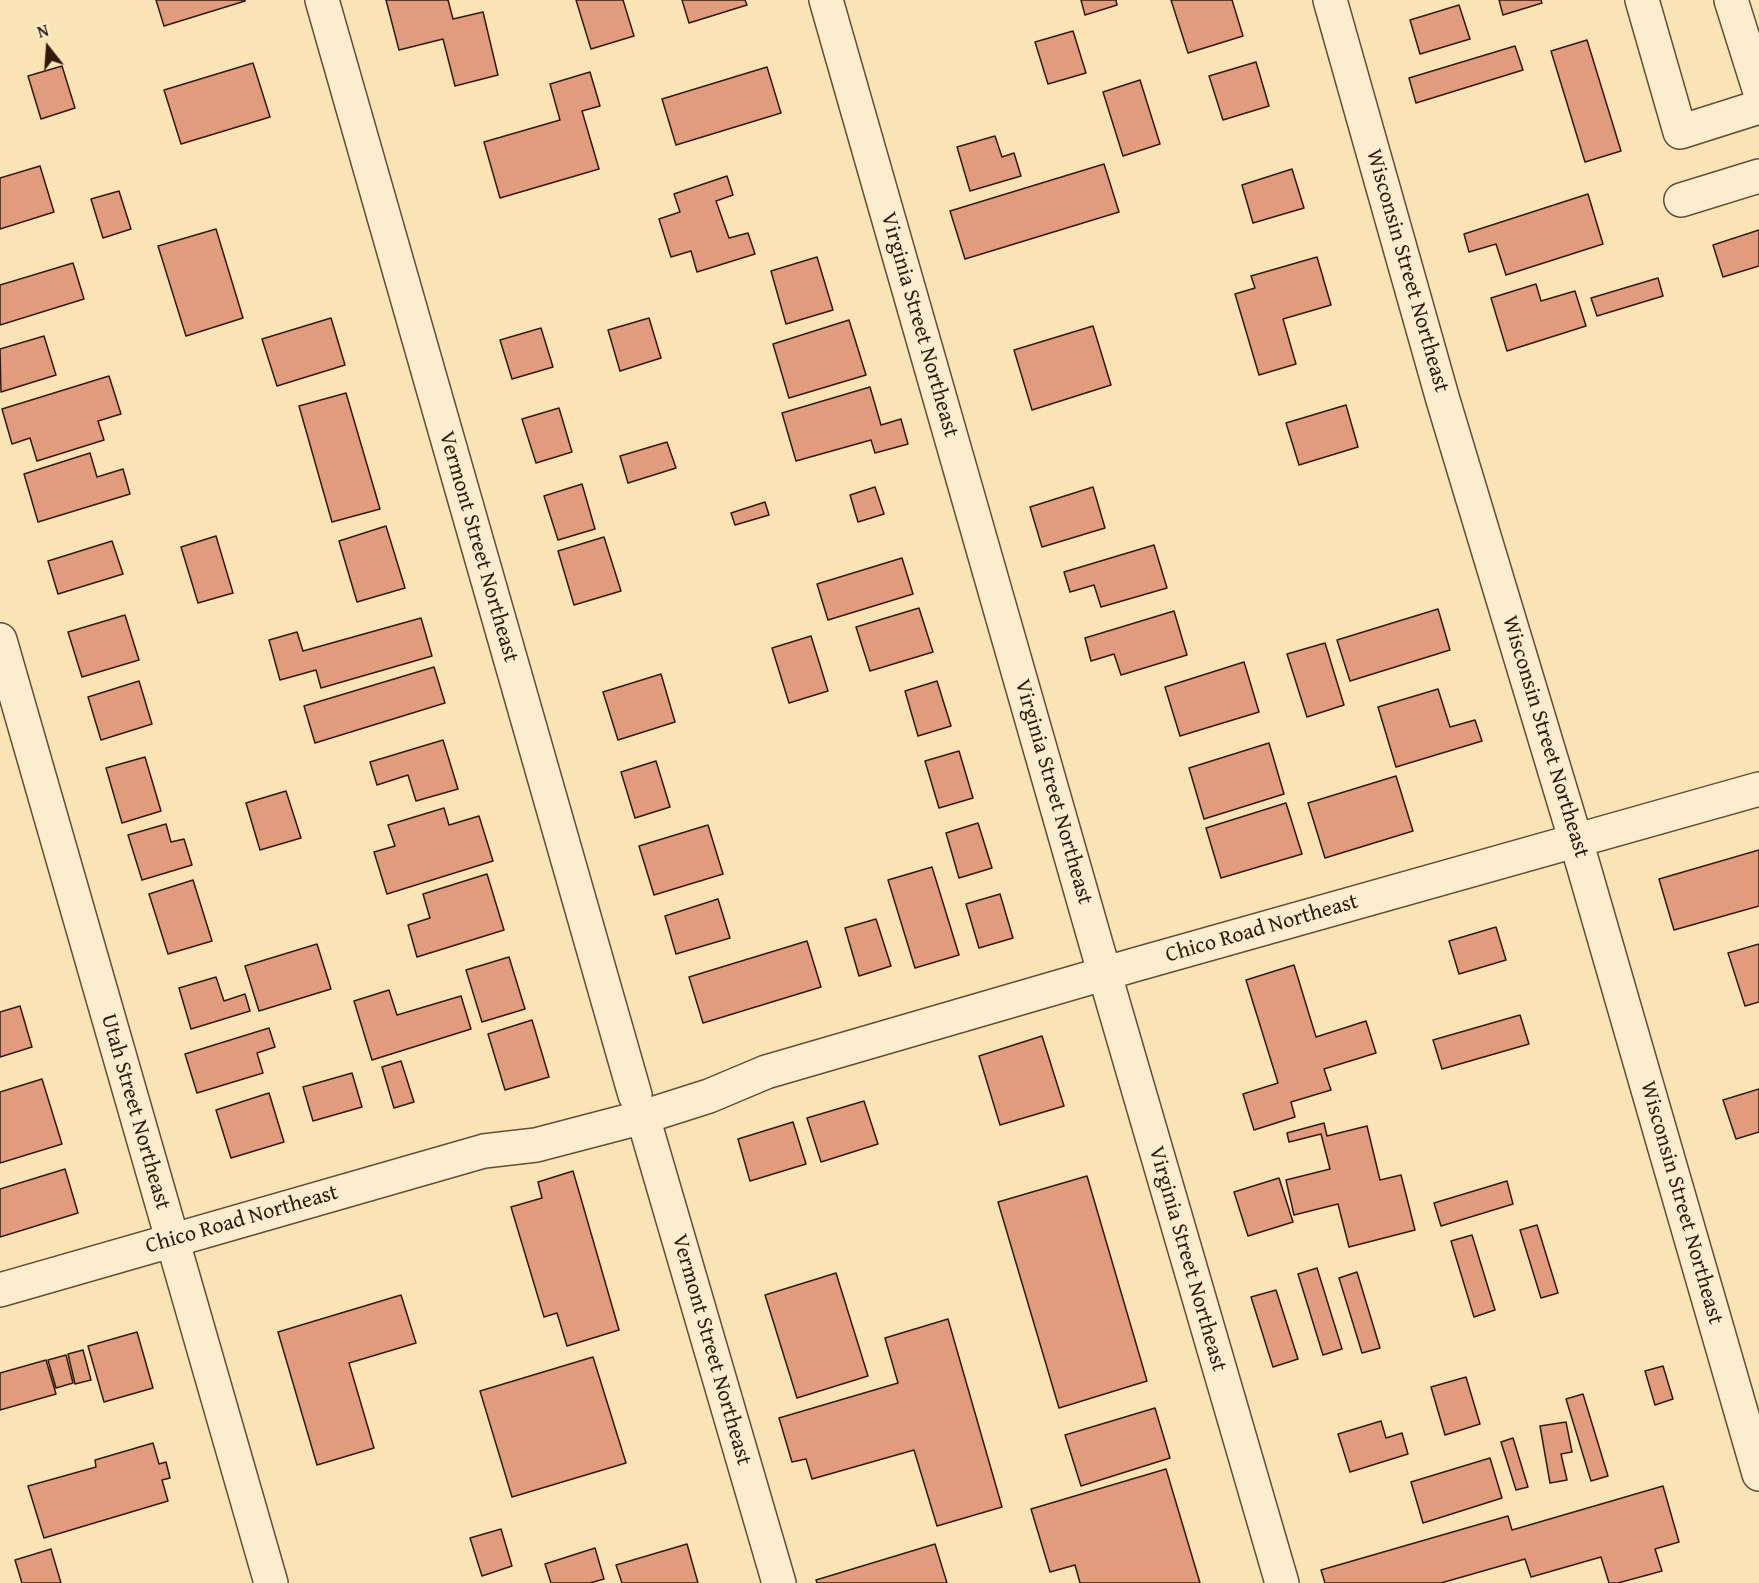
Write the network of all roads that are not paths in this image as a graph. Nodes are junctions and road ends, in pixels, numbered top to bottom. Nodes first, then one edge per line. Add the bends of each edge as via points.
1 (322, 0) edge
2 (826, 0) edge
3 (1330, 0) edge
4 (1642, 0) edge
5 (1731, 0) edge
6 (1759, 89) edge
7 (1759, 107) edge
8 (1759, 176) edge
9 (1682, 200) dead end
10 (0, 640) edge
11 (1759, 789) edge
12 (1576, 842) junction
13 (1105, 973) junction
14 (639, 1106) junction
15 (171, 1240) junction
16 (0, 1290) edge
17 (1759, 1473) edge
18 (271, 1583) edge
19 (779, 1583) edge
20 (1282, 1583) edge

1 - 14 street, Vermont Street Northeast
2 - 13 street, Virginia Street Northeast
3 - 12 street, Wisconsin Street Northeast via 1443,400
4 - 7 street via 1680,132
5 - 6 street
8 - 9 street
10 - 15 street, Utah Street Northeast
11 - 12 street, Chico Road Northeast
12 - 13 street, Chico Road Northeast
12 - 17 street, Wisconsin Street Northeast
13 - 14 street, Chico Road Northeast via 766,1072 709,1096
13 - 20 street, Virginia Street Northeast
14 - 15 street, Chico Road Northeast via 536,1145 484,1151
14 - 19 street, Vermont Street Northeast
15 - 16 street, Chico Road Northeast
15 - 18 street, Utah Street Northeast

